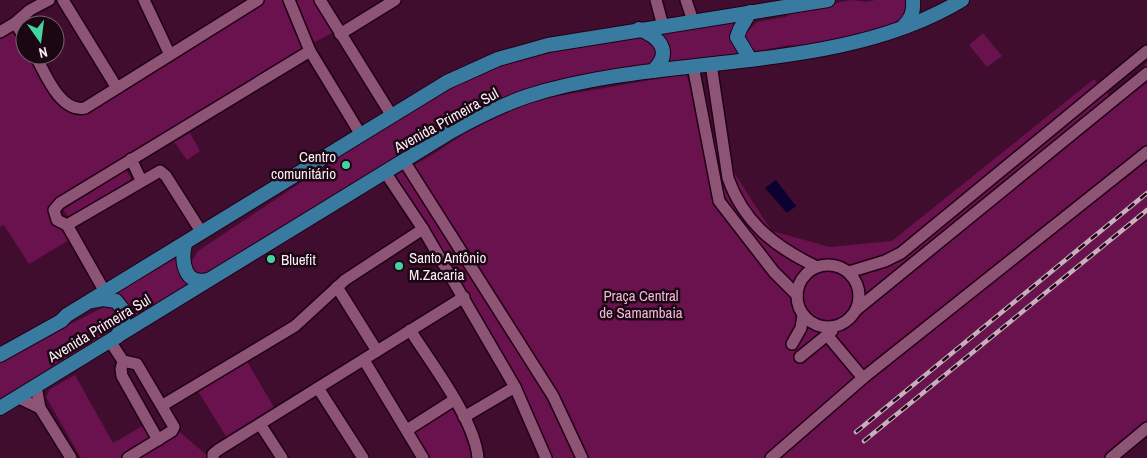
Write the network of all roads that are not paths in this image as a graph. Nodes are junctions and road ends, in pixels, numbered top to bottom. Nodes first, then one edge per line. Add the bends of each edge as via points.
1 (48, 0) edge
2 (63, 0) edge
3 (258, 0) edge
4 (289, 0) edge
5 (320, 0) edge
6 (395, 0) edge
7 (656, 0) edge
8 (686, 0) edge
9 (828, 0) edge
10 (913, 0) edge
11 (962, 0) edge
12 (149, 2) edge
13 (31, 5) edge
14 (750, 12) junction
15 (22, 15) edge
16 (693, 21) junction
17 (15, 23) edge
18 (663, 26) junction
19 (902, 27) junction
20 (640, 29) junction
21 (0, 32) edge
22 (340, 34) junction
23 (310, 51) junction
24 (1147, 51) edge
25 (170, 55) junction
26 (750, 59) junction
27 (711, 64) junction
28 (41, 65) edge
29 (693, 66) junction
30 (652, 71) junction
31 (1147, 73) edge
32 (117, 88) junction
33 (392, 116) junction
34 (361, 135) junction
35 (1147, 152) edge
36 (131, 159) junction
37 (404, 161) junction
38 (385, 172) junction
39 (141, 180) junction
40 (67, 225) junction
41 (423, 229) junction
42 (202, 233) junction
43 (185, 244) junction
44 (817, 267) junction
45 (849, 272) junction
46 (208, 280) junction
47 (337, 287) junction
48 (105, 292) junction
49 (797, 295) junction
50 (464, 297) junction
51 (92, 300) junction
52 (856, 310) junction
53 (803, 315) junction
54 (838, 325) junction
55 (410, 330) junction
56 (827, 334) junction
57 (114, 339) junction
58 (792, 344) dead end
59 (377, 351) junction
60 (0, 355) edge
61 (800, 357) dead end
62 (364, 360) junction
63 (123, 361) junction
64 (862, 378) junction
65 (36, 386) junction
66 (515, 387) junction
67 (318, 388) junction
68 (17, 398) junction
69 (454, 400) junction
70 (163, 406) junction
71 (0, 408) edge
72 (40, 408) junction
73 (464, 417) junction
74 (260, 424) junction
75 (1147, 428) edge
76 (407, 430) junction
77 (158, 440) junction
78 (542, 456) edge
79 (359, 457) edge
80 (71, 458) edge
81 (128, 458) edge
82 (213, 458) edge
83 (282, 458) edge
84 (423, 458) edge
85 (478, 458) edge
86 (582, 458) edge
87 (771, 458) edge
88 (1111, 458) edge

1 - 13 street
2 - 32 street
3 - 25 street
4 - 23 street
5 - 22 street
6 - 22 street
7 - 18 street
8 - 16 street
9 - 14 main road, Avenida Primeira Sul
10 - 19 main road via 913,13
11 - 19 main road, Avenida Primeira Sul
12 - 25 street
13 - 15 street
14 - 16 main road, Avenida Primeira Sul
14 - 26 main road via 738,37
16 - 18 main road, Avenida Primeira Sul
17 - 21 street
18 - 20 main road, Avenida Primeira Sul
19 - 26 main road, Avenida Primeira Sul via 808,51
20 - 30 main road via 654,36 662,49 661,61
20 - 33 main road, Avenida Primeira Sul via 567,41 498,58 447,82
22 - 33 street
23 - 34 street
23 - 36 street
24 - 45 street via 901,253 885,262
25 - 32 street
26 - 27 main road, Avenida Primeira Sul
27 - 29 main road, Avenida Primeira Sul
27 - 44 street via 728,178 734,195 761,231 784,251
28 - 32 street via 58,95 75,109 85,108
29 - 30 main road, Avenida Primeira Sul
29 - 49 street via 719,201 774,272
30 - 37 main road, Avenida Primeira Sul via 528,96 474,120
31 - 52 street
33 - 34 main road, Avenida Primeira Sul
34 - 42 main road, Avenida Primeira Sul
35 - 64 street
36 - 39 street
36 - 40 street via 56,207 57,220
37 - 38 main road, Avenida Primeira Sul
37 - 86 street via 553,396
38 - 41 street
38 - 46 main road, Avenida Primeira Sul
39 - 40 street
39 - 42 street via 157,171 164,173
40 - 48 street
41 - 47 street
41 - 50 street
42 - 43 main road, Avenida Primeira Sul
43 - 46 main road via 182,260 186,271 198,280
43 - 48 main road, Avenida Primeira Sul
44 - 45 street via 831,265
44 - 49 street via 802,278
45 - 52 street via 858,289
46 - 57 main road, Avenida Primeira Sul
47 - 59 street
47 - 70 street via 295,326
48 - 51 main road, Avenida Primeira Sul
49 - 53 street
50 - 55 street
50 - 66 street
51 - 57 main road via 116,301 124,311 124,322
51 - 60 main road, Avenida Primeira Sul
52 - 54 street
53 - 54 street via 819,326
53 - 58 street via 801,328
54 - 56 street
55 - 59 street
55 - 69 street
56 - 61 street
56 - 64 street
57 - 63 street
57 - 65 main road, Avenida Primeira Sul
59 - 62 street
62 - 67 street
62 - 76 street
63 - 70 street via 138,364
63 - 77 street via 122,376
64 - 87 street
65 - 68 main road, Avenida Primeira Sul
65 - 72 street
66 - 73 street
66 - 78 street
67 - 74 street
67 - 79 street
68 - 71 main road, Avenida Primeira Sul
68 - 72 street
69 - 73 street
69 - 76 street
70 - 77 street via 174,427
72 - 80 street
73 - 85 street via 476,443
74 - 82 street via 218,450
74 - 83 street
75 - 88 street
76 - 84 street
77 - 81 street

